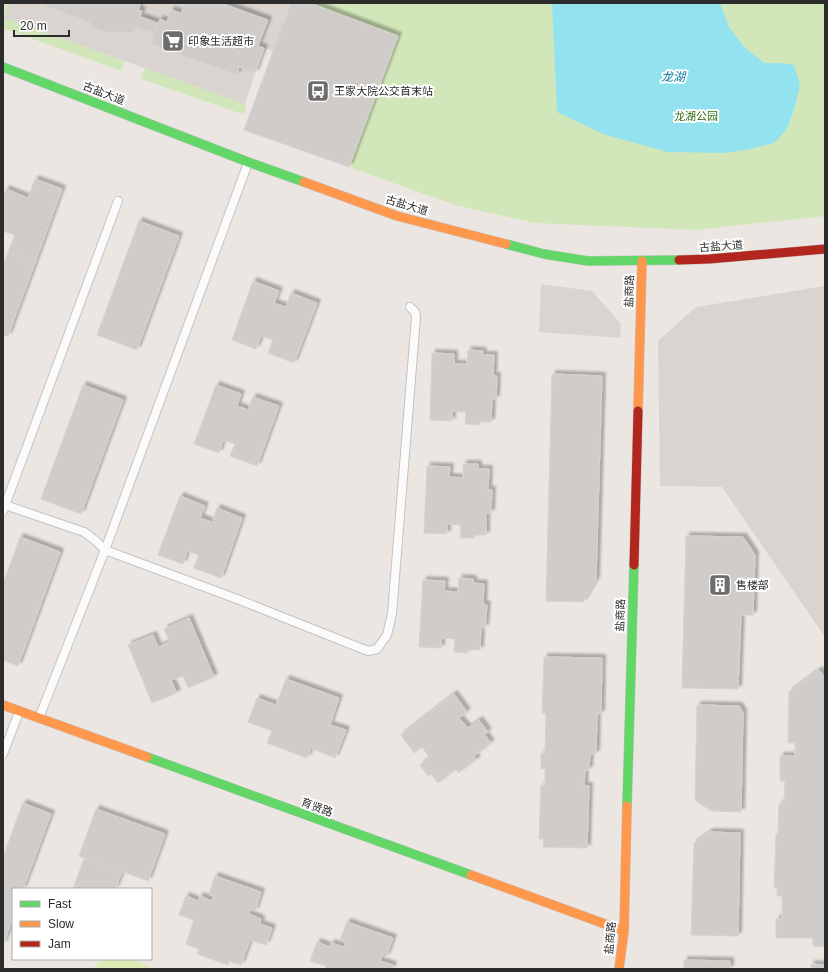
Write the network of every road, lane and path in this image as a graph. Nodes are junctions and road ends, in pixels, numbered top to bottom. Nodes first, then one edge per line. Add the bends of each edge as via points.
1 (3, 67) edge
2 (248, 162) junction
3 (118, 201) dead end
4 (825, 249) edge
5 (642, 262) junction
6 (410, 307) dead end
7 (4, 508) edge
8 (104, 550) junction
9 (3, 705) edge
10 (19, 711) junction
11 (39, 718) junction
12 (3, 754) edge
13 (624, 931) junction
14 (619, 969) edge

1 - 2 street, 古盐大道
2 - 5 street, 古盐大道 via 397,216 544,254 588,261
2 - 8 lane
3 - 7 lane
4 - 5 street, 古盐大道
5 - 13 street, 盐商路
6 - 8 lane via 416,312 416,317 392,614 387,635 377,649 368,651
7 - 8 lane via 84,532 96,540
8 - 11 lane
9 - 10 street, 育贤路
10 - 11 street, 育贤路
10 - 12 lane
11 - 13 street, 育贤路
13 - 14 street, 盐商路

